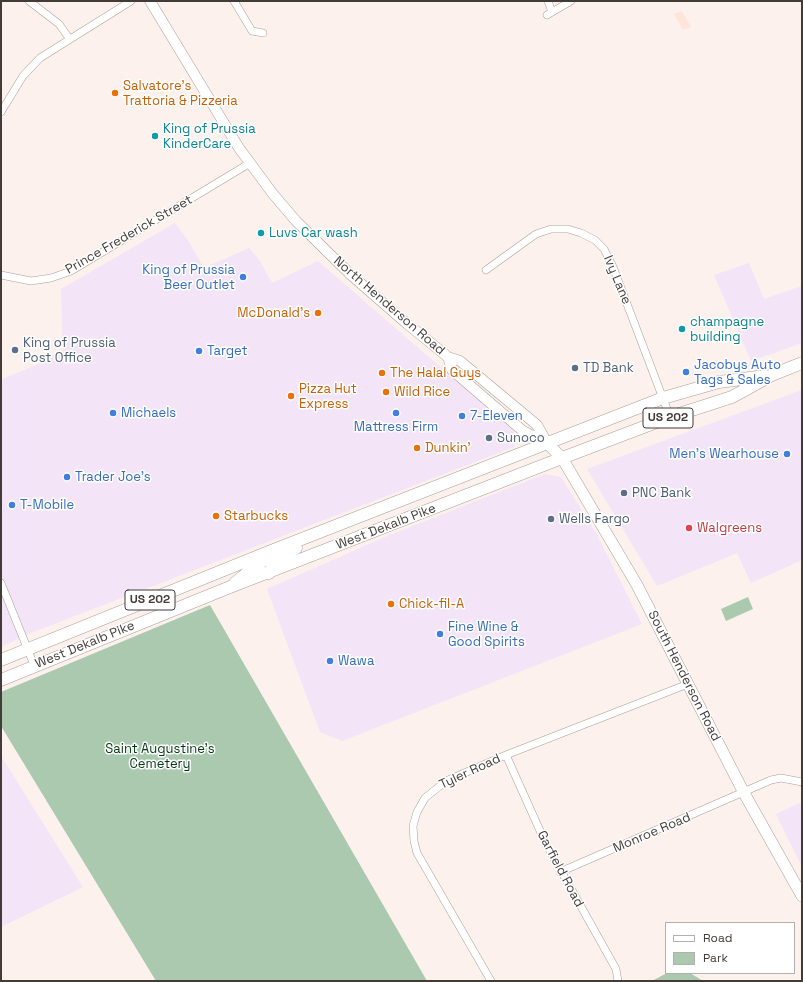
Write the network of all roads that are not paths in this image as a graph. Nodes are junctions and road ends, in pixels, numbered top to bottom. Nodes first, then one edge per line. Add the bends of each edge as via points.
1 (29, 1) edge
2 (132, 1) edge
3 (150, 1) edge
4 (234, 1) edge
5 (548, 1) edge
6 (571, 1) edge
7 (263, 34) dead end
8 (69, 38) junction
9 (1, 112) edge
10 (250, 163) junction
11 (486, 270) dead end
12 (1, 275) edge
13 (802, 363) edge
14 (772, 375) junction
15 (663, 398) junction
16 (670, 417) junction
17 (547, 443) junction
18 (562, 458) junction
19 (326, 530) junction
20 (272, 551) junction
21 (269, 573) junction
22 (1, 583) edge
23 (230, 588) junction
24 (28, 648) junction
25 (1, 660) edge
26 (34, 665) junction
27 (1, 680) edge
28 (688, 684) junction
29 (506, 755) junction
30 (802, 782) edge
31 (744, 793) junction
32 (560, 872) junction
33 (802, 896) edge
34 (491, 981) edge
35 (618, 981) edge

1 - 8 street via 58,24
2 - 8 street
3 - 10 main road, North Henderson Road
4 - 7 street via 252,31
5 - 6 street via 549,13
8 - 9 street via 31,66
10 - 12 street, Prince Frederick Street via 72,271 52,278 31,281
10 - 17 main road, North Henderson Road via 296,221 321,247 448,357 460,360 537,425
11 - 15 street, Ivy Lane via 536,234 551,229 568,229 595,240 604,249 613,267
13 - 14 highway, West Dekalb Pike / US 202
14 - 15 highway, West Dekalb Pike / US 202 via 719,382
14 - 16 highway, West Dekalb Pike / US 202 via 732,397
15 - 16 street, Ivy Lane
15 - 17 highway, West Dekalb Pike / US 202
16 - 18 highway, West Dekalb Pike / US 202
17 - 18 main road, North Henderson Road
17 - 19 highway, West Dekalb Pike / US 202
18 - 21 highway, West Dekalb Pike / US 202
18 - 28 main road, South Henderson Road via 637,585
19 - 20 highway, West Dekalb Pike / US 202
19 - 21 highway via 277,559
20 - 23 highway
20 - 24 highway, West Dekalb Pike / US 202
21 - 23 highway, West Dekalb Pike / US 202
22 - 24 street
23 - 26 highway, West Dekalb Pike / US 202
24 - 25 highway, West Dekalb Pike / US 202
24 - 26 street
26 - 27 highway, West Dekalb Pike / US 202
28 - 29 street, Tyler Road
28 - 31 main road, South Henderson Road
29 - 32 street, Garfield Road
29 - 34 street, Tyler Road via 446,780 435,788 425,798 413,826 414,841 424,868
30 - 31 street, Monroe Road via 781,778
31 - 32 street, Monroe Road
31 - 33 main road, South Henderson Road
32 - 35 street, Garfield Road via 616,969

